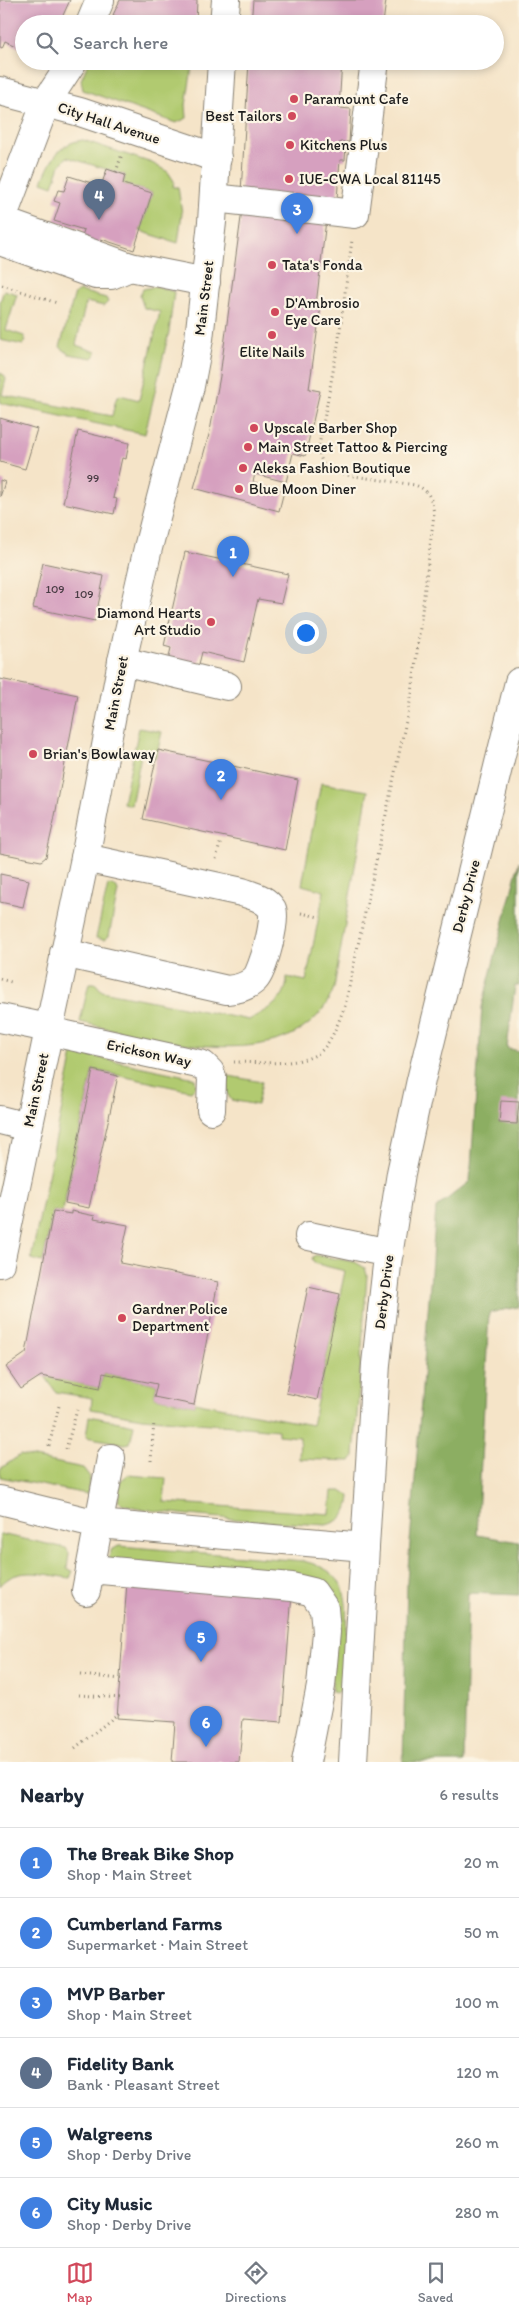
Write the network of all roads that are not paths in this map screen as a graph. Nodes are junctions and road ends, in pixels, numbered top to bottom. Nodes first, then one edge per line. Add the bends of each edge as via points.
1 (100, 0) edge
2 (226, 0) edge
3 (94, 15) edge
4 (225, 15) edge
5 (67, 70) edge
6 (222, 70) edge
7 (374, 70) edge
8 (0, 91) edge
9 (46, 102) junction
10 (217, 158) junction
11 (214, 198) junction
12 (2, 224) edge
13 (206, 282) junction
14 (122, 661) junction
15 (519, 682) edge
16 (227, 686) dead end
17 (84, 858) junction
18 (64, 953) junction
19 (0, 1018) edge
20 (48, 1029) junction
21 (211, 1110) dead end
22 (0, 1120) edge
23 (28, 1127) junction
24 (310, 1236) dead end
25 (388, 1253) junction
26 (0, 1263) edge
27 (111, 1458) dead end
28 (0, 1500) edge
29 (98, 1524) junction
30 (365, 1547) junction
31 (313, 1725) junction
32 (357, 1728) junction
33 (306, 1762) edge
34 (354, 1762) edge

1 - 3 street
2 - 4 street
5 - 9 street
6 - 10 street, Main Street
7 - 11 street via 355,214
8 - 9 street, City Hall Avenue
9 - 10 street, City Hall Avenue
9 - 12 street
10 - 11 street, Main Street
11 - 13 street, Main Street
12 - 13 street via 113,248 126,258 130,266
13 - 14 street, Main Street via 190,386
14 - 16 street
14 - 17 street, Main Street
15 - 25 street, Derby Drive via 420,1080
17 - 18 street, Main Street
17 - 18 street via 242,892 262,899 271,908 273,924 257,978 238,989 227,990
18 - 20 street, Main Street
19 - 20 street, Erickson Way
20 - 21 street, Erickson Way via 197,1063 207,1068 212,1076
20 - 23 street, Main Street
22 - 23 street
23 - 26 street, Main Street
24 - 25 street
25 - 30 street, Derby Drive via 375,1373
27 - 29 street
28 - 29 street
29 - 30 street
29 - 31 street via 88,1580 292,1587 313,1592 324,1608 326,1632 321,1686
30 - 32 street, Derby Drive
31 - 32 street
31 - 33 street
32 - 34 street, Derby Drive

